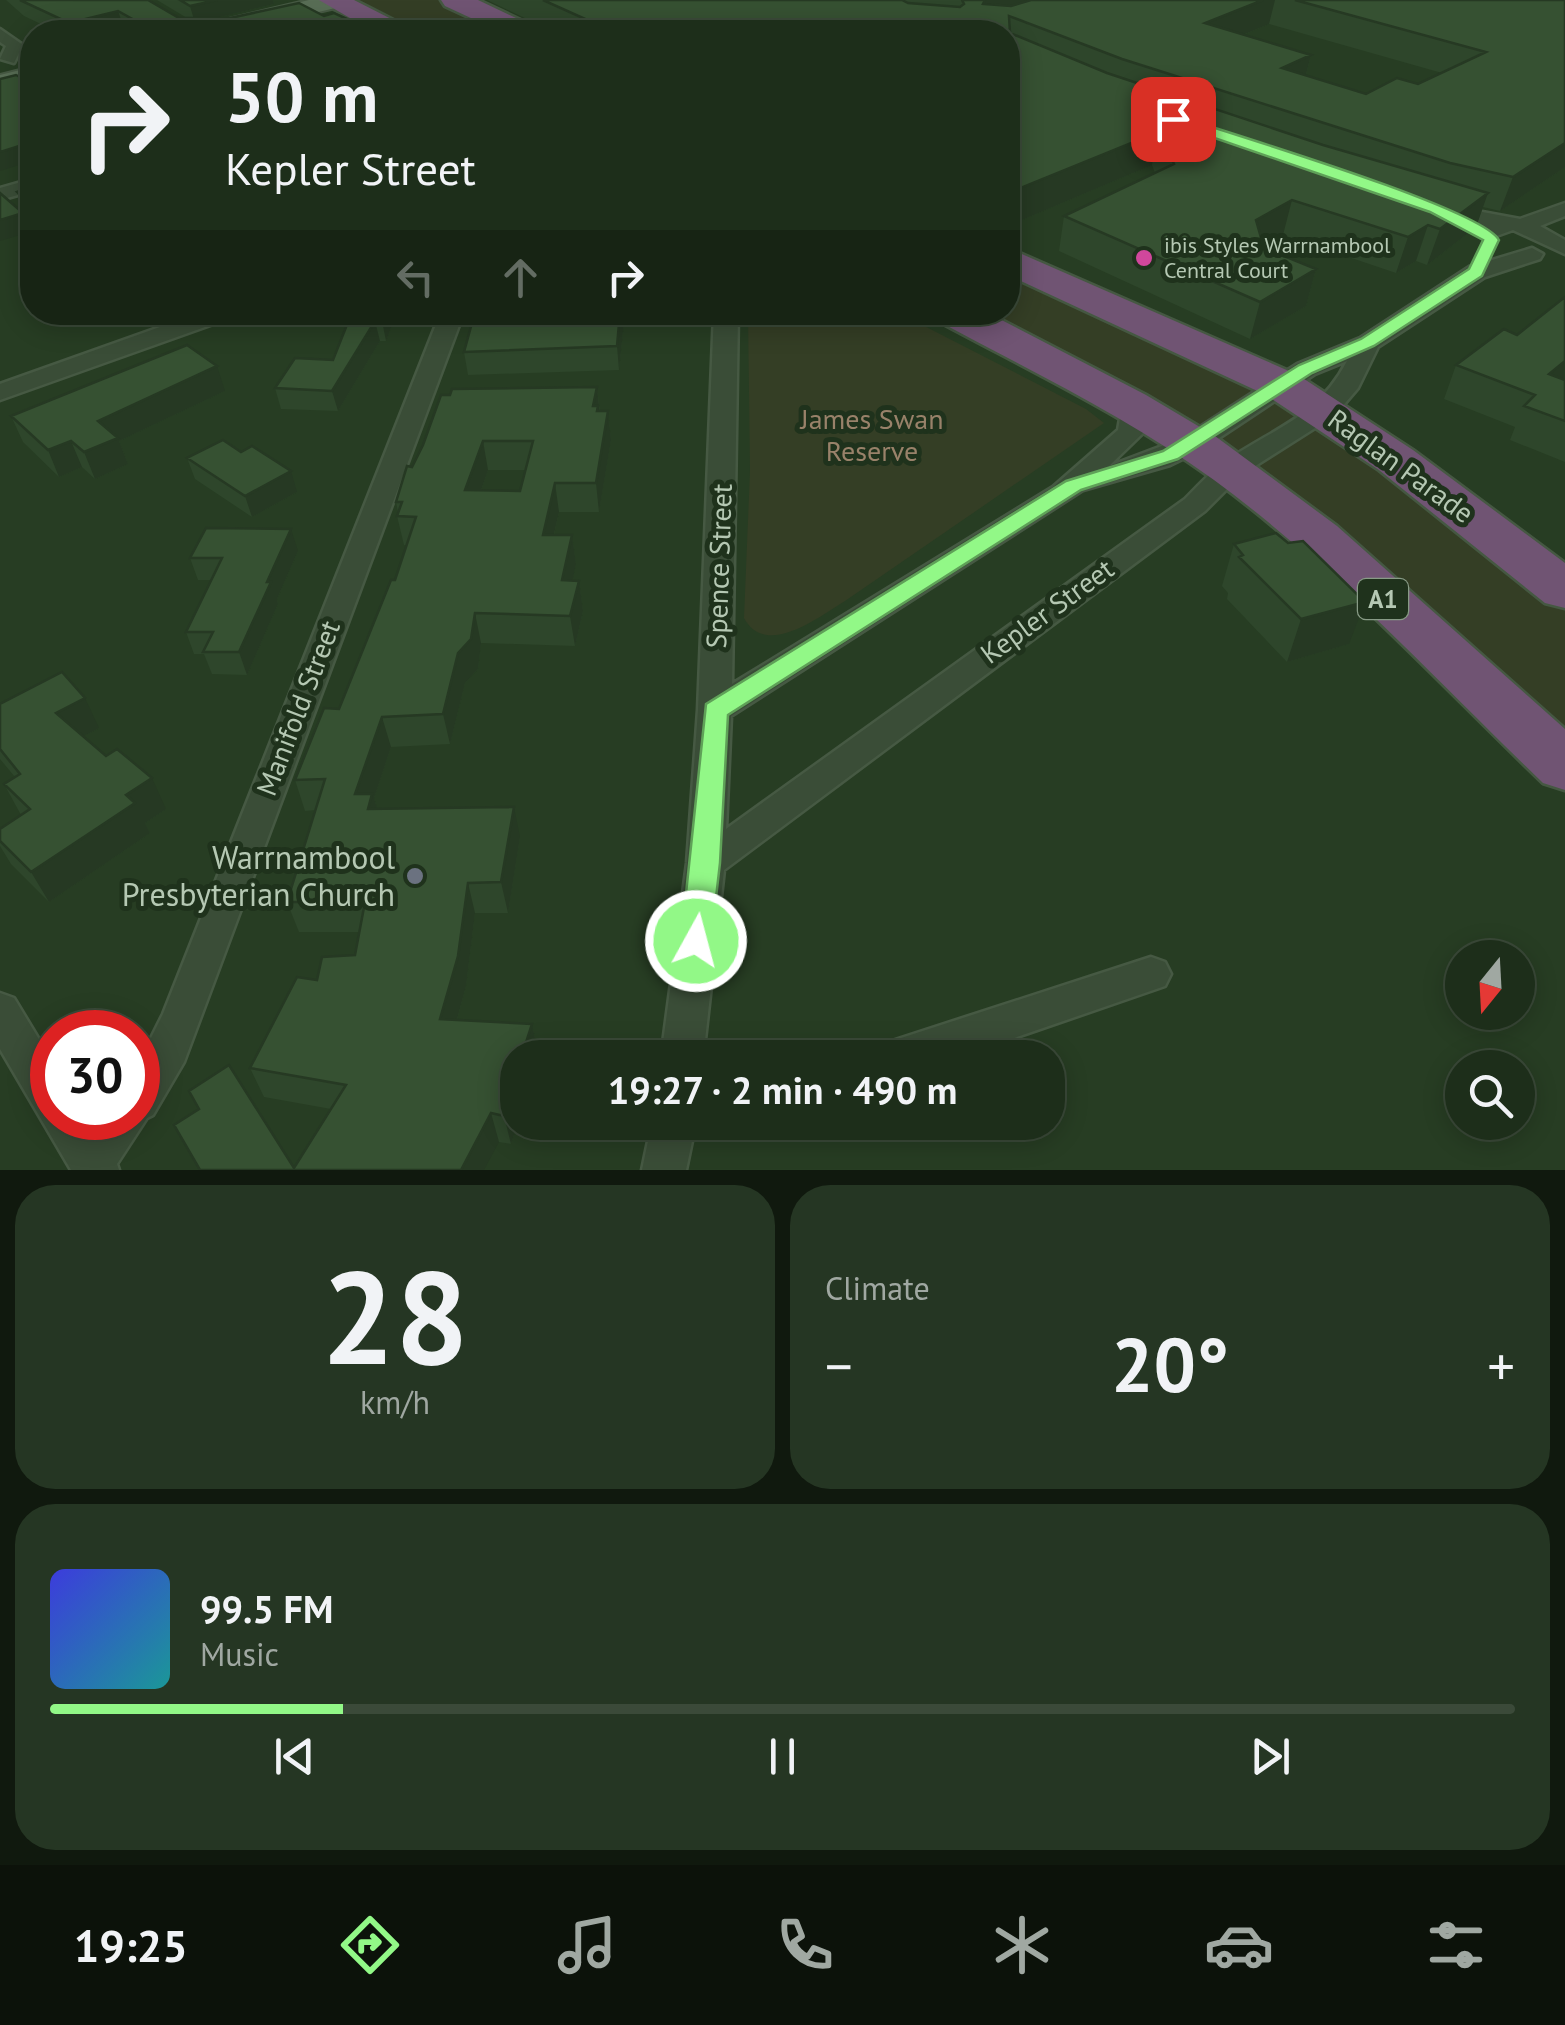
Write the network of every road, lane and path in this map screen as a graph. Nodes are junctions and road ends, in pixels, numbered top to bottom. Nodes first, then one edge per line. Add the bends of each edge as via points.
1 (306, 0) edge
2 (336, 0) edge
3 (455, 0) edge
4 (234, 20) edge
5 (245, 20) edge
6 (373, 20) edge
7 (498, 20) edge
8 (1427, 206) edge
9 (1565, 209) edge
10 (1501, 232) junction
11 (1552, 250) edge
12 (1020, 265) edge
13 (1476, 272) junction
14 (188, 325) edge
15 (448, 325) edge
16 (726, 325) edge
17 (979, 325) edge
18 (1368, 342) junction
19 (1282, 385) junction
20 (0, 392) edge
21 (1132, 406) junction
22 (1325, 411) junction
23 (1211, 457) junction
24 (1074, 486) junction
25 (1565, 590) edge
26 (715, 710) junction
27 (1565, 766) edge
28 (706, 863) junction
29 (1151, 974) dead end
30 (0, 1011) edge
31 (684, 1040) edge
32 (952, 1040) edge
33 (30, 1062) edge
34 (160, 1067) edge
35 (78, 1140) edge
36 (111, 1140) edge
37 (672, 1140) edge
38 (94, 1166) edge
39 (664, 1170) edge

1 - 4 main road
2 - 5 main road
2 - 6 highway
3 - 7 highway
8 - 10 street
9 - 10 street
9 - 11 street
10 - 11 street
10 - 11 street via 1509,250
10 - 13 street
11 - 13 street, Kepler Street
12 - 19 highway, Raglan Parade
13 - 18 street, Kepler Street
14 - 20 street
15 - 34 street, Manifold Street
16 - 26 street, Spence Street
17 - 21 highway, A1
18 - 19 street, Kepler Street
18 - 22 street, Kepler Street
19 - 22 highway, Raglan Parade
19 - 23 street, Kepler Street
21 - 23 highway, A1
21 - 24 street, Kepler Street via 1131,432
22 - 23 street, Kepler Street
22 - 25 highway, Raglan Parade
23 - 24 street, Kepler Street via 1161,459
23 - 27 highway, A1 via 1314,532
23 - 28 street, Kepler Street via 1196,505
24 - 26 street, Kepler Street
26 - 28 street, Spence Street
28 - 31 street, Spence Street
29 - 32 street
30 - 33 street
35 - 38 street
36 - 38 street
37 - 39 street

